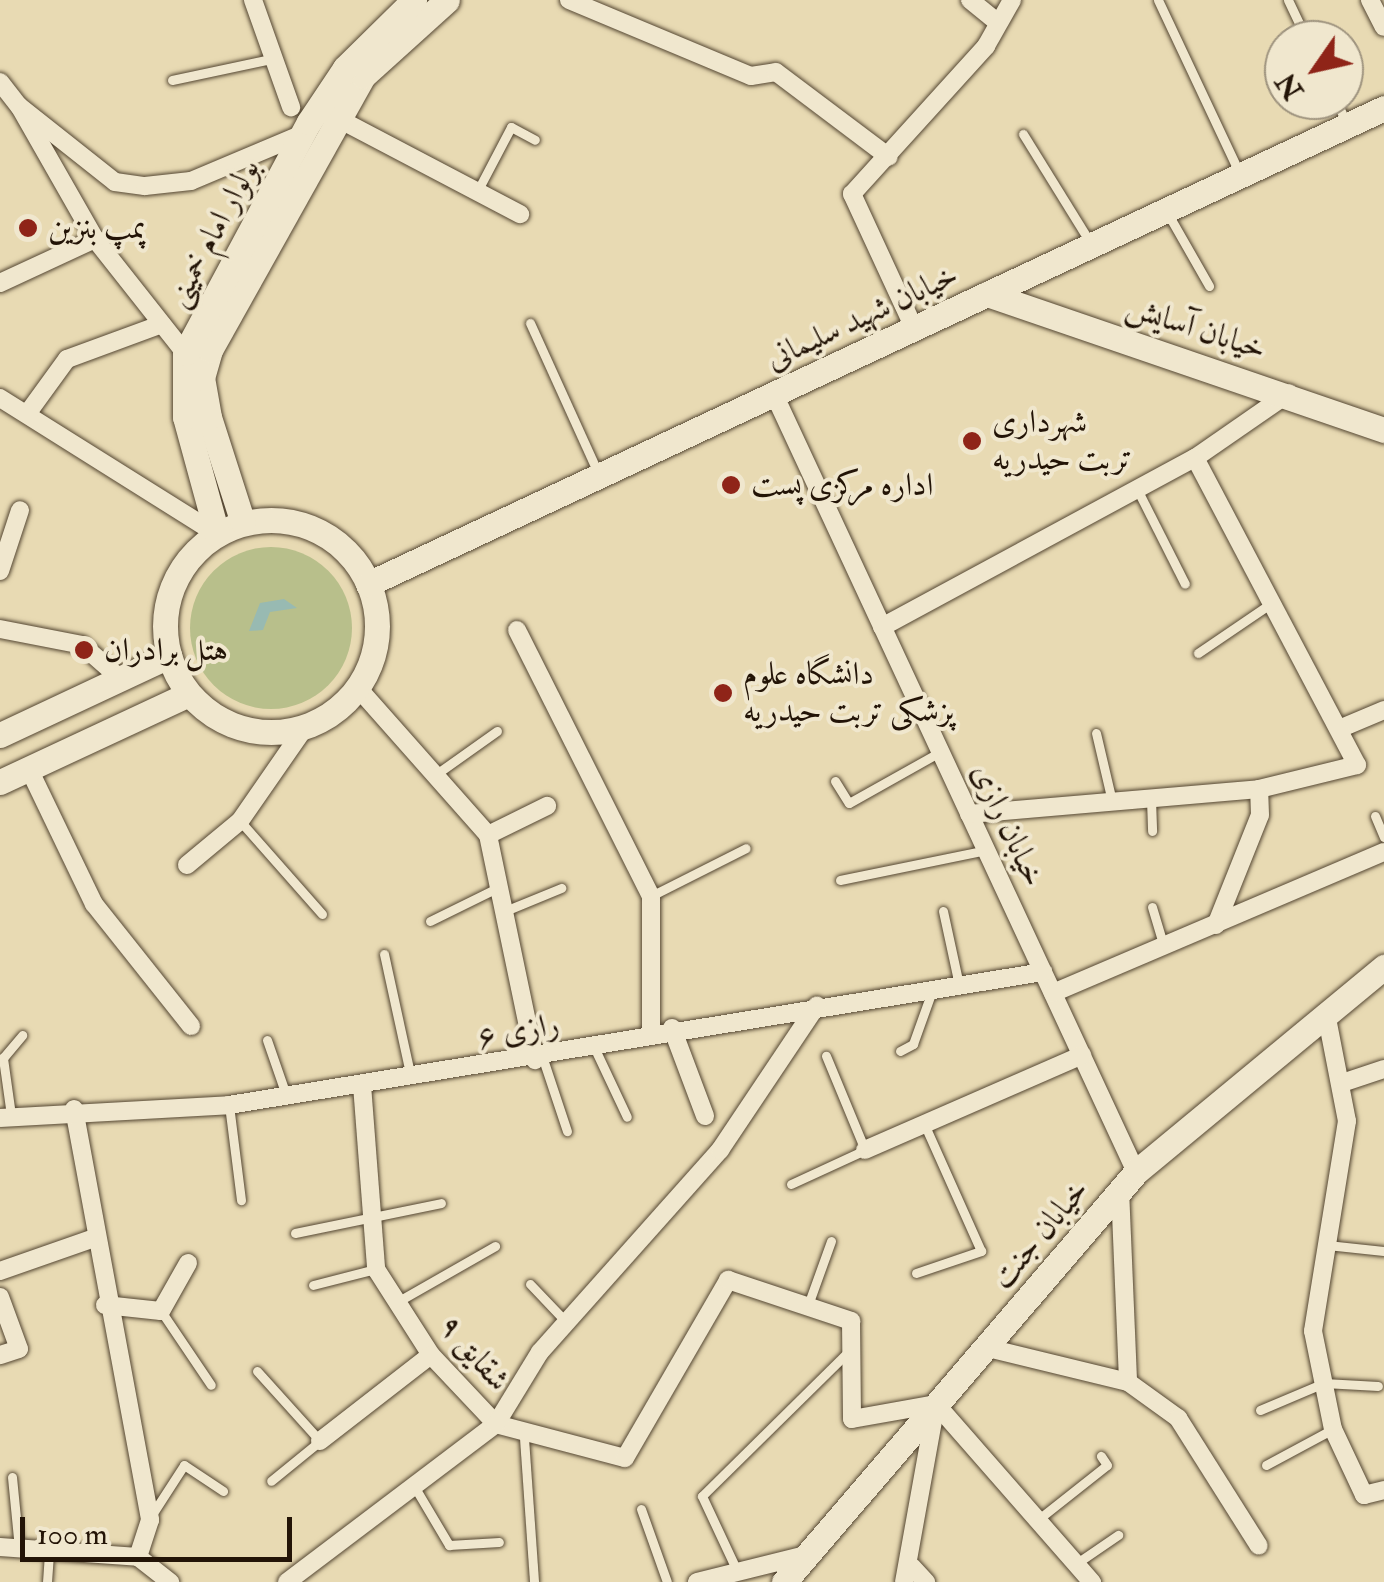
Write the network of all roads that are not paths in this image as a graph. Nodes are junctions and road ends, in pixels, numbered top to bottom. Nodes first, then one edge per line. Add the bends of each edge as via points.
1 (254, 0) edge
2 (414, 0) edge
3 (447, 0) edge
4 (569, 0) edge
5 (970, 0) edge
6 (1012, 0) edge
7 (1158, 0) edge
8 (1370, 0) edge
9 (997, 22) junction
10 (1384, 28) edge
11 (271, 59) junction
12 (172, 80) dead end
13 (0, 82) edge
14 (18, 106) junction
15 (291, 107) dead end
16 (1384, 108) edge
17 (337, 118) junction
18 (1346, 120) edge
19 (1348, 125) junction
20 (302, 134) junction
21 (1023, 134) dead end
22 (535, 140) dead end
23 (889, 157) junction
24 (1241, 175) junction
25 (480, 188) junction
26 (1166, 210) junction
27 (520, 214) dead end
28 (95, 239) junction
29 (1092, 245) junction
30 (0, 283) edge
31 (1209, 286) dead end
32 (986, 294) junction
33 (530, 323) dead end
34 (162, 324) junction
35 (914, 328) junction
36 (185, 353) junction
37 (1289, 393) junction
38 (774, 394) junction
39 (0, 398) edge
40 (27, 414) junction
41 (1384, 430) edge
42 (1195, 458) junction
43 (599, 476) junction
44 (1137, 490) junction
45 (20, 510) dead end
46 (243, 524) junction
47 (217, 534) junction
48 (0, 571) edge
49 (368, 584) junction
50 (1185, 584) dead end
51 (1270, 604) junction
52 (882, 627) junction
53 (0, 628) edge
54 (517, 630) dead end
55 (1198, 652) dead end
56 (169, 656) junction
57 (121, 678) junction
58 (358, 688) junction
59 (189, 694) junction
60 (1384, 710) edge
61 (305, 727) junction
62 (1339, 729) junction
63 (497, 732) dead end
64 (1096, 733) dead end
65 (0, 735) edge
66 (940, 752) junction
67 (29, 769) junction
68 (436, 775) junction
69 (835, 780) dead end
70 (0, 782) edge
71 (1259, 789) junction
72 (1150, 794) junction
73 (1111, 797) junction
74 (546, 806) dead end
75 (969, 814) junction
76 (1376, 816) dead end
77 (240, 821) junction
78 (1152, 831) dead end
79 (488, 836) junction
80 (1384, 838) edge
81 (746, 848) dead end
82 (986, 850) junction
83 (1384, 852) edge
84 (187, 864) dead end
85 (840, 880) dead end
86 (499, 887) junction
87 (560, 888) dead end
88 (651, 896) junction
89 (1152, 907) dead end
90 (943, 911) dead end
91 (505, 912) junction
92 (322, 914) dead end
93 (430, 921) dead end
94 (1216, 925) junction
95 (1164, 948) junction
96 (384, 954) dead end
97 (1384, 967) edge
98 (1043, 972) junction
99 (959, 984) junction
100 (932, 989) junction
101 (1053, 994) junction
102 (817, 1005) junction
103 (1326, 1013) junction
104 (191, 1026) dead end
105 (672, 1028) junction
106 (651, 1032) junction
107 (22, 1035) dead end
108 (267, 1040) dead end
109 (594, 1046) junction
110 (900, 1051) dead end
111 (1082, 1055) junction
112 (826, 1056) dead end
113 (539, 1059) junction
114 (1384, 1069) edge
115 (411, 1078) junction
116 (1345, 1082) junction
117 (362, 1085) junction
118 (286, 1095) junction
119 (229, 1105) junction
120 (74, 1109) junction
121 (705, 1116) dead end
122 (5, 1117) edge
123 (627, 1117) dead end
124 (926, 1128) junction
125 (567, 1131) dead end
126 (865, 1150) junction
127 (1128, 1181) junction
128 (791, 1184) dead end
129 (240, 1200) dead end
130 (440, 1203) dead end
131 (372, 1222) junction
132 (295, 1232) dead end
133 (94, 1238) junction
134 (831, 1240) dead end
135 (1327, 1245) junction
136 (495, 1246) dead end
137 (1384, 1252) edge
138 (188, 1263) dead end
139 (376, 1269) junction
140 (0, 1271) edge
141 (916, 1274) dead end
142 (530, 1284) dead end
143 (313, 1285) dead end
144 (0, 1297) edge
145 (394, 1304) junction
146 (105, 1305) junction
147 (808, 1305) junction
148 (162, 1311) junction
149 (566, 1323) junction
150 (852, 1348) junction
151 (988, 1348) junction
152 (431, 1355) junction
153 (0, 1356) edge
154 (257, 1371) dead end
155 (1128, 1382) junction
156 (1324, 1384) junction
157 (211, 1385) dead end
158 (1378, 1386) dead end
159 (936, 1404) junction
160 (1260, 1410) dead end
161 (496, 1424) junction
162 (1333, 1429) junction
163 (524, 1438) junction
164 (320, 1442) junction
165 (1101, 1456) dead end
166 (1266, 1465) dead end
167 (12, 1476) dead end
168 (271, 1481) dead end
169 (412, 1484) junction
170 (1384, 1490) edge
171 (223, 1491) dead end
172 (641, 1509) dead end
173 (1040, 1518) junction
174 (150, 1520) junction
175 (1118, 1535) dead end
176 (500, 1542) dead end
177 (1259, 1546) dead end
178 (10, 1548) edge
179 (49, 1552) junction
180 (806, 1555) junction
181 (138, 1557) junction
182 (1077, 1563) junction
183 (738, 1572) junction
184 (908, 1574) edge
185 (290, 1581) edge
186 (47, 1582) edge
187 (170, 1582) edge
188 (534, 1582) edge
189 (667, 1582) edge
190 (697, 1582) edge
191 (784, 1582) edge
192 (926, 1582) edge
193 (1092, 1582) edge

1 - 11 street
2 - 20 main road, بولوار امام خمینی via 345,68
3 - 17 main road, بولوار امام خمینی via 362,76
4 - 23 street via 751,76 776,72
5 - 9 street
6 - 9 street
7 - 24 lane
8 - 10 street
9 - 23 street
11 - 12 lane
11 - 15 street
13 - 14 street
14 - 20 street via 115,182 145,186 190,181
14 - 28 street
16 - 19 main road, خیابان شهید سلیمانی
17 - 25 street
17 - 46 main road, بولوار امام خمینی via 202,378
18 - 19 lane
19 - 24 main road, خیابان شهید سلیمانی
20 - 36 main road, بولوار امام خمینی
21 - 29 lane
22 - 25 lane via 511,127
23 - 35 street via 852,194
24 - 26 main road, خیابان شهید سلیمانی
25 - 27 street
26 - 29 main road, خیابان شهید سلیمانی
26 - 31 lane
28 - 30 street
28 - 34 street
29 - 32 main road, خیابان شهید سلیمانی
32 - 35 main road, خیابان شهید سلیمانی
32 - 37 main road, خیابان آسایش
33 - 43 lane
34 - 36 street
34 - 40 street via 67,359
35 - 38 main road, خیابان شهید سلیمانی
36 - 47 main road, بولوار امام خمینی via 185,416
37 - 41 main road, خیابان آسایش
37 - 42 street
38 - 43 main road, خیابان شهید سلیمانی
38 - 52 street, خیابان رازی
39 - 40 street
40 - 47 street
42 - 44 street
42 - 51 street
43 - 49 main road, خیابان شهید سلیمانی
44 - 50 lane
44 - 52 street
45 - 48 street
46 - 47 main road
46 - 49 main road via 303,525 352,558
47 - 56 main road via 178,574 164,628
49 - 58 main road via 376,638
51 - 55 lane
51 - 62 street
52 - 66 street, خیابان رازی
53 - 57 street via 82,644
54 - 88 street
56 - 57 main road
56 - 59 main road
57 - 65 main road
58 - 61 main road
58 - 68 street
59 - 61 main road via 254,732
59 - 67 main road
60 - 62 street
61 - 77 street
62 - 71 street via 1357,765
63 - 68 lane
64 - 73 lane
66 - 69 lane via 848,803
66 - 75 street, خیابان رازی
67 - 70 main road
67 - 104 street via 94,904
68 - 79 street
71 - 72 street
71 - 94 street via 1260,815
72 - 73 street
72 - 78 lane
73 - 75 street
74 - 79 street
75 - 82 street, خیابان رازی
76 - 80 lane
77 - 84 street
77 - 92 lane
79 - 86 street
81 - 88 lane
82 - 85 lane
82 - 98 street, خیابان رازی
83 - 94 street
86 - 91 street
86 - 93 lane
87 - 91 lane
88 - 106 street
89 - 95 lane
90 - 99 lane
91 - 113 street
94 - 95 street
95 - 101 street
96 - 115 lane
97 - 103 main road, خیابان جنت
98 - 99 street, رازی ۶
98 - 101 street, خیابان رازی
99 - 100 street, رازی ۶
100 - 102 street, رازی ۶
100 - 110 lane via 913,1044
101 - 111 street, خیابان رازی
102 - 105 street, رازی ۶
102 - 149 street via 720,1150
103 - 116 street
103 - 127 main road, خیابان جنت
105 - 106 street, رازی ۶
105 - 121 street
106 - 109 street, رازی ۶
107 - 122 lane via 3,1058
108 - 118 lane
109 - 113 street, رازی ۶
109 - 123 lane
111 - 124 street
111 - 127 street, خیابان رازی
112 - 126 lane
113 - 115 street, رازی ۶
113 - 125 lane
114 - 116 street
115 - 117 street, رازی ۶
116 - 135 street
117 - 118 street, رازی ۶
117 - 131 street, شقایق ۹
118 - 119 street, رازی ۶
119 - 120 street, رازی ۶
119 - 129 lane
120 - 122 street, رازی ۶
120 - 133 street
124 - 126 street
124 - 141 lane via 981,1251
126 - 128 lane
127 - 151 main road, خیابان جنت
127 - 155 street
130 - 131 lane
131 - 132 lane
131 - 139 street, شقایق ۹
133 - 140 street
133 - 146 street
134 - 147 lane
135 - 137 lane
135 - 156 street via 1313,1332
136 - 145 lane
138 - 148 street
139 - 143 lane
139 - 145 street, شقایق ۹
142 - 149 lane
144 - 153 street via 20,1349
145 - 152 street, شقایق ۹
146 - 148 street
146 - 174 street
147 - 150 street via 851,1321
147 - 163 street, شقایق ۹ via 728,1280 625,1458
148 - 157 lane
149 - 161 street
150 - 159 street via 852,1419
150 - 183 lane via 702,1496
151 - 155 street
151 - 159 main road, خیابان جنت
152 - 161 street, شقایق ۹
152 - 164 street
154 - 164 lane
155 - 177 street via 1178,1418
156 - 158 lane
156 - 160 lane
156 - 162 street
159 - 173 street
159 - 180 main road, خیابان جنت
159 - 184 street
161 - 163 street, شقایق ۹
161 - 169 street
162 - 166 lane
162 - 170 street via 1364,1495
163 - 188 lane
164 - 168 lane
165 - 173 lane via 1107,1465
167 - 178 lane
169 - 176 lane via 449,1544
169 - 185 street
171 - 174 lane via 184,1465
172 - 189 lane
173 - 182 street
174 - 181 street
175 - 182 lane
178 - 179 street
179 - 181 street
179 - 186 lane
180 - 183 street
180 - 191 main road, خیابان جنت
181 - 187 street
182 - 193 street
183 - 190 street
184 - 192 street

